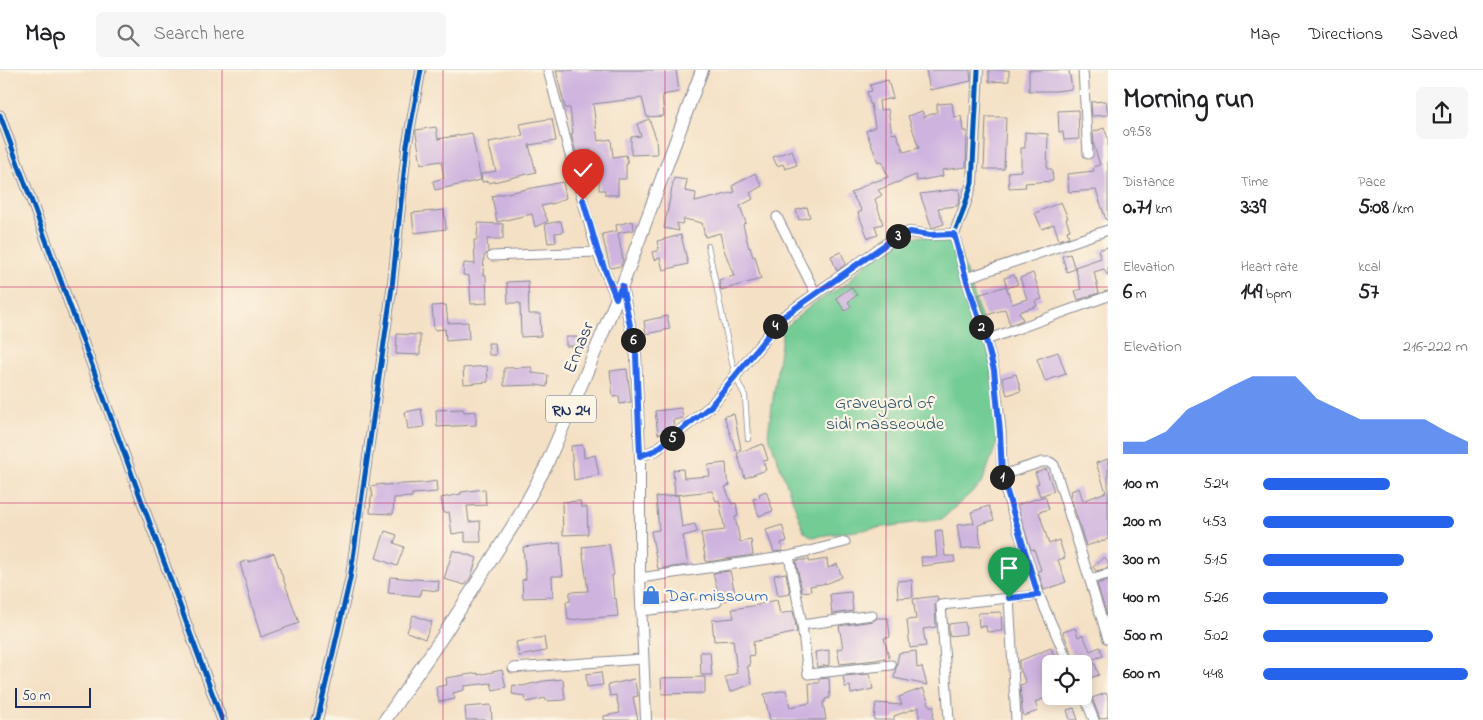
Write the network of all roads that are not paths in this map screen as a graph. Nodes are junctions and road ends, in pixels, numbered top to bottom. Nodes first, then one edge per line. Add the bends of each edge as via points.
1 (421, 70) edge
2 (548, 70) edge
3 (702, 70) edge
4 (978, 70) edge
5 (1084, 70) edge
6 (0, 115) edge
7 (1088, 154) dead end
8 (777, 217) dead end
9 (1108, 230) edge
10 (954, 234) junction
11 (708, 246) dead end
12 (598, 252) junction
13 (492, 256) dead end
14 (966, 278) junction
15 (622, 286) junction
16 (816, 294) junction
17 (1108, 296) edge
18 (616, 298) junction
19 (986, 340) junction
20 (735, 376) junction
21 (748, 439) dead end
22 (640, 456) junction
23 (1002, 475) junction
24 (844, 542) dead end
25 (790, 556) junction
26 (1108, 574) edge
27 (640, 578) junction
28 (1090, 579) junction
29 (1038, 595) junction
30 (1009, 598) junction
31 (717, 602) dead end
32 (642, 611) junction
33 (872, 615) dead end
34 (802, 625) junction
35 (1108, 639) edge
36 (1065, 655) edge
37 (643, 660) junction
38 (891, 665) dead end
39 (513, 668) dead end
40 (1088, 705) edge
41 (222, 720) edge
42 (316, 720) edge
43 (385, 720) edge
44 (646, 720) edge
45 (950, 720) edge
46 (1016, 720) edge
47 (1094, 720) edge

1 - 42 street via 407,145 392,287 350,579
2 - 12 street
3 - 15 main road, Ennasr / RN 24
4 - 10 street via 972,183
5 - 7 street
6 - 41 street
8 - 16 street
9 - 14 street
10 - 14 street
10 - 16 street via 910,232 896,237
11 - 20 lane
12 - 13 street
12 - 18 street
14 - 19 street
15 - 18 main road, Ennasr / RN 24
15 - 22 street via 636,355
16 - 20 street via 783,317
17 - 19 street
18 - 43 main road, Ennasr / RN 24 via 545,468 519,516
19 - 23 street via 994,370
20 - 21 lane via 745,396
20 - 22 street via 711,406 656,450
22 - 27 street
23 - 28 street via 1042,462 1050,462 1054,466
23 - 29 street
24 - 25 street
25 - 27 street
25 - 34 street
26 - 28 street
27 - 32 street
28 - 35 street
29 - 30 street
29 - 36 street
30 - 45 street via 941,604
30 - 46 street
31 - 32 street
32 - 37 street
33 - 34 street
34 - 38 street via 808,674
37 - 39 street
37 - 44 street
40 - 47 street

